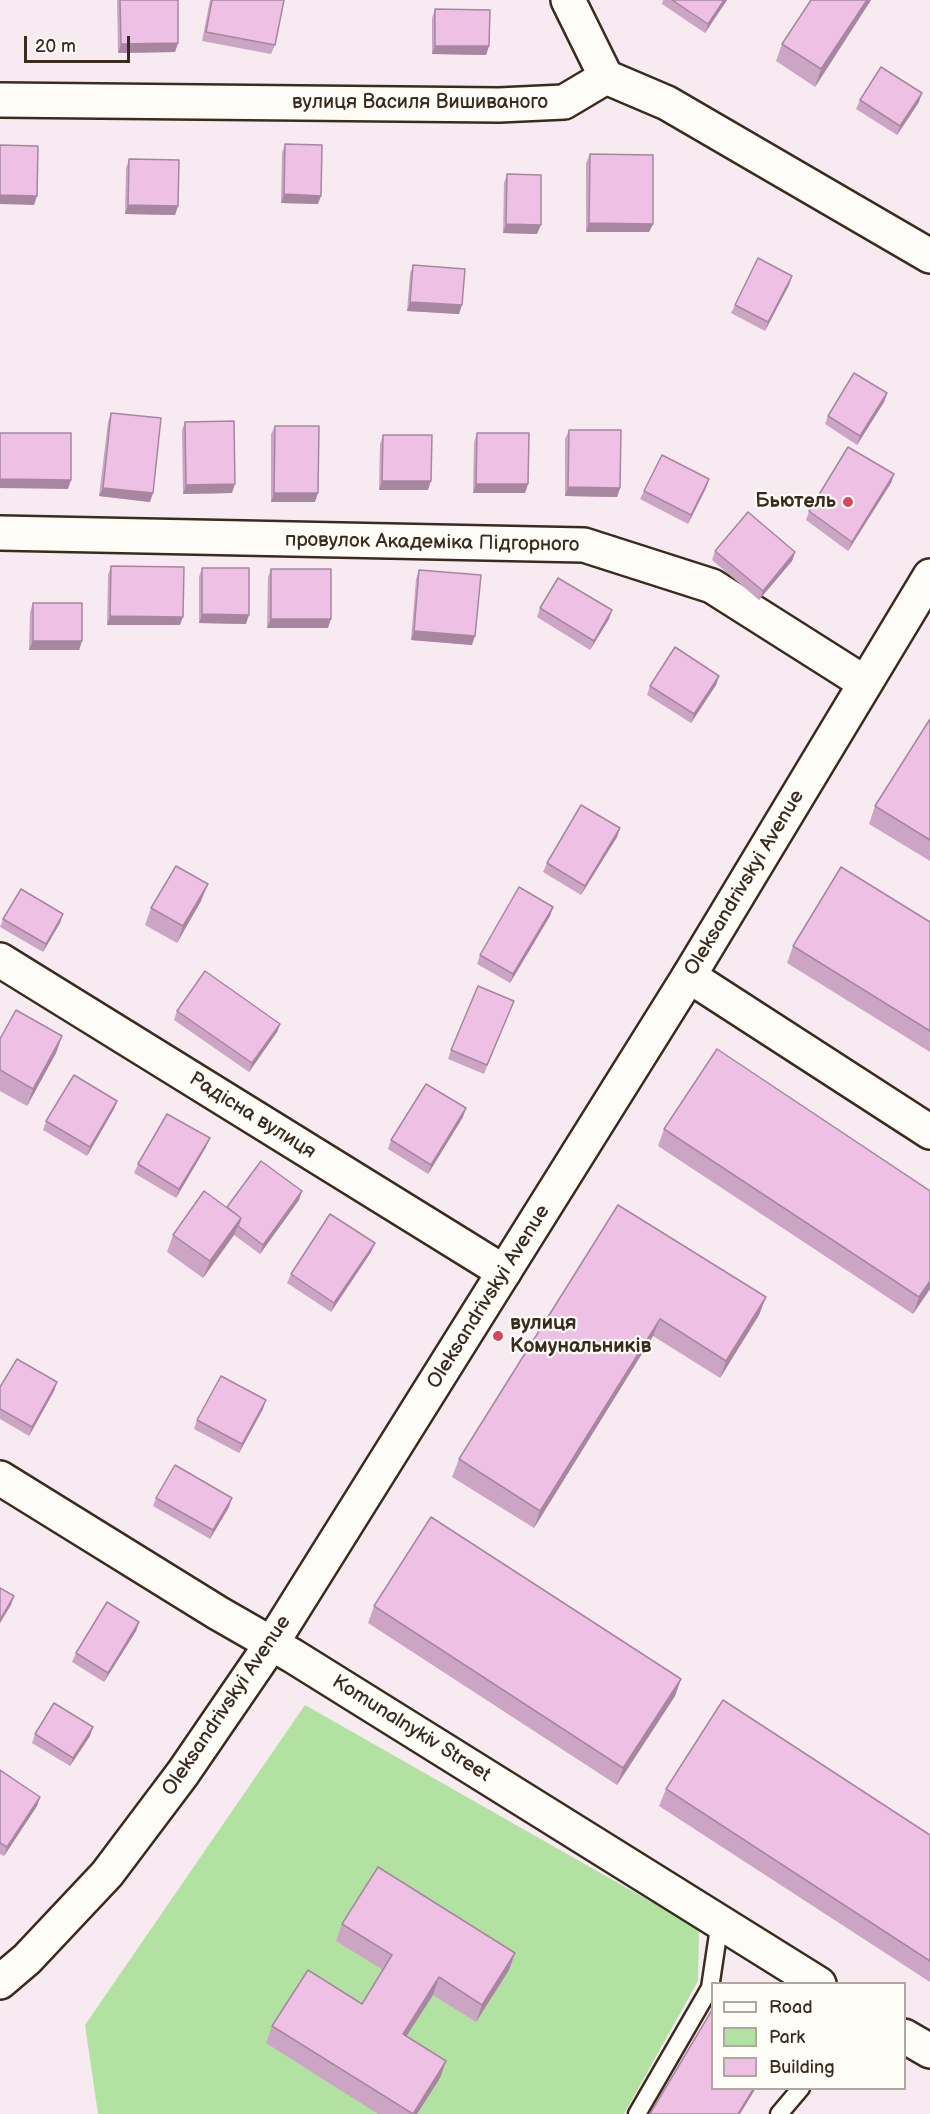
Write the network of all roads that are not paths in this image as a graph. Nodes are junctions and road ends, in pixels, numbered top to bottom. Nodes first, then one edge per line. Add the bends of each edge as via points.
1 (568, 0) edge
2 (606, 77) junction
3 (0, 100) edge
4 (930, 256) edge
5 (0, 533) edge
6 (930, 576) edge
7 (865, 683) junction
8 (0, 960) edge
9 (689, 976) junction
10 (930, 1132) edge
11 (504, 1272) junction
12 (0, 1478) edge
13 (272, 1643) junction
14 (720, 1922) junction
15 (0, 1982) edge
16 (817, 1982) edge
17 (906, 2037) edge
18 (930, 2051) edge
19 (799, 2090) edge
20 (637, 2114) edge
21 (779, 2114) edge

1 - 2 street
2 - 3 street, вулиця Василя Вишиваного via 564,102 499,105
2 - 4 street via 667,103
5 - 7 street, провулок Академіка Підгорного via 584,545 712,586
6 - 7 street, Oleksandrivskyi Avenue
7 - 9 street, Oleksandrivskyi Avenue
8 - 11 street, Радісна вулиця
9 - 10 street
9 - 11 street, Oleksandrivskyi Avenue
11 - 13 street, Oleksandrivskyi Avenue
12 - 13 street, Komunalnykiv Street
13 - 14 street, Komunalnykiv Street
13 - 15 street, Oleksandrivskyi Avenue via 183,1773 107,1874
14 - 16 street, Komunalnykiv Street
14 - 20 lane via 710,1988
17 - 18 street
19 - 21 lane

